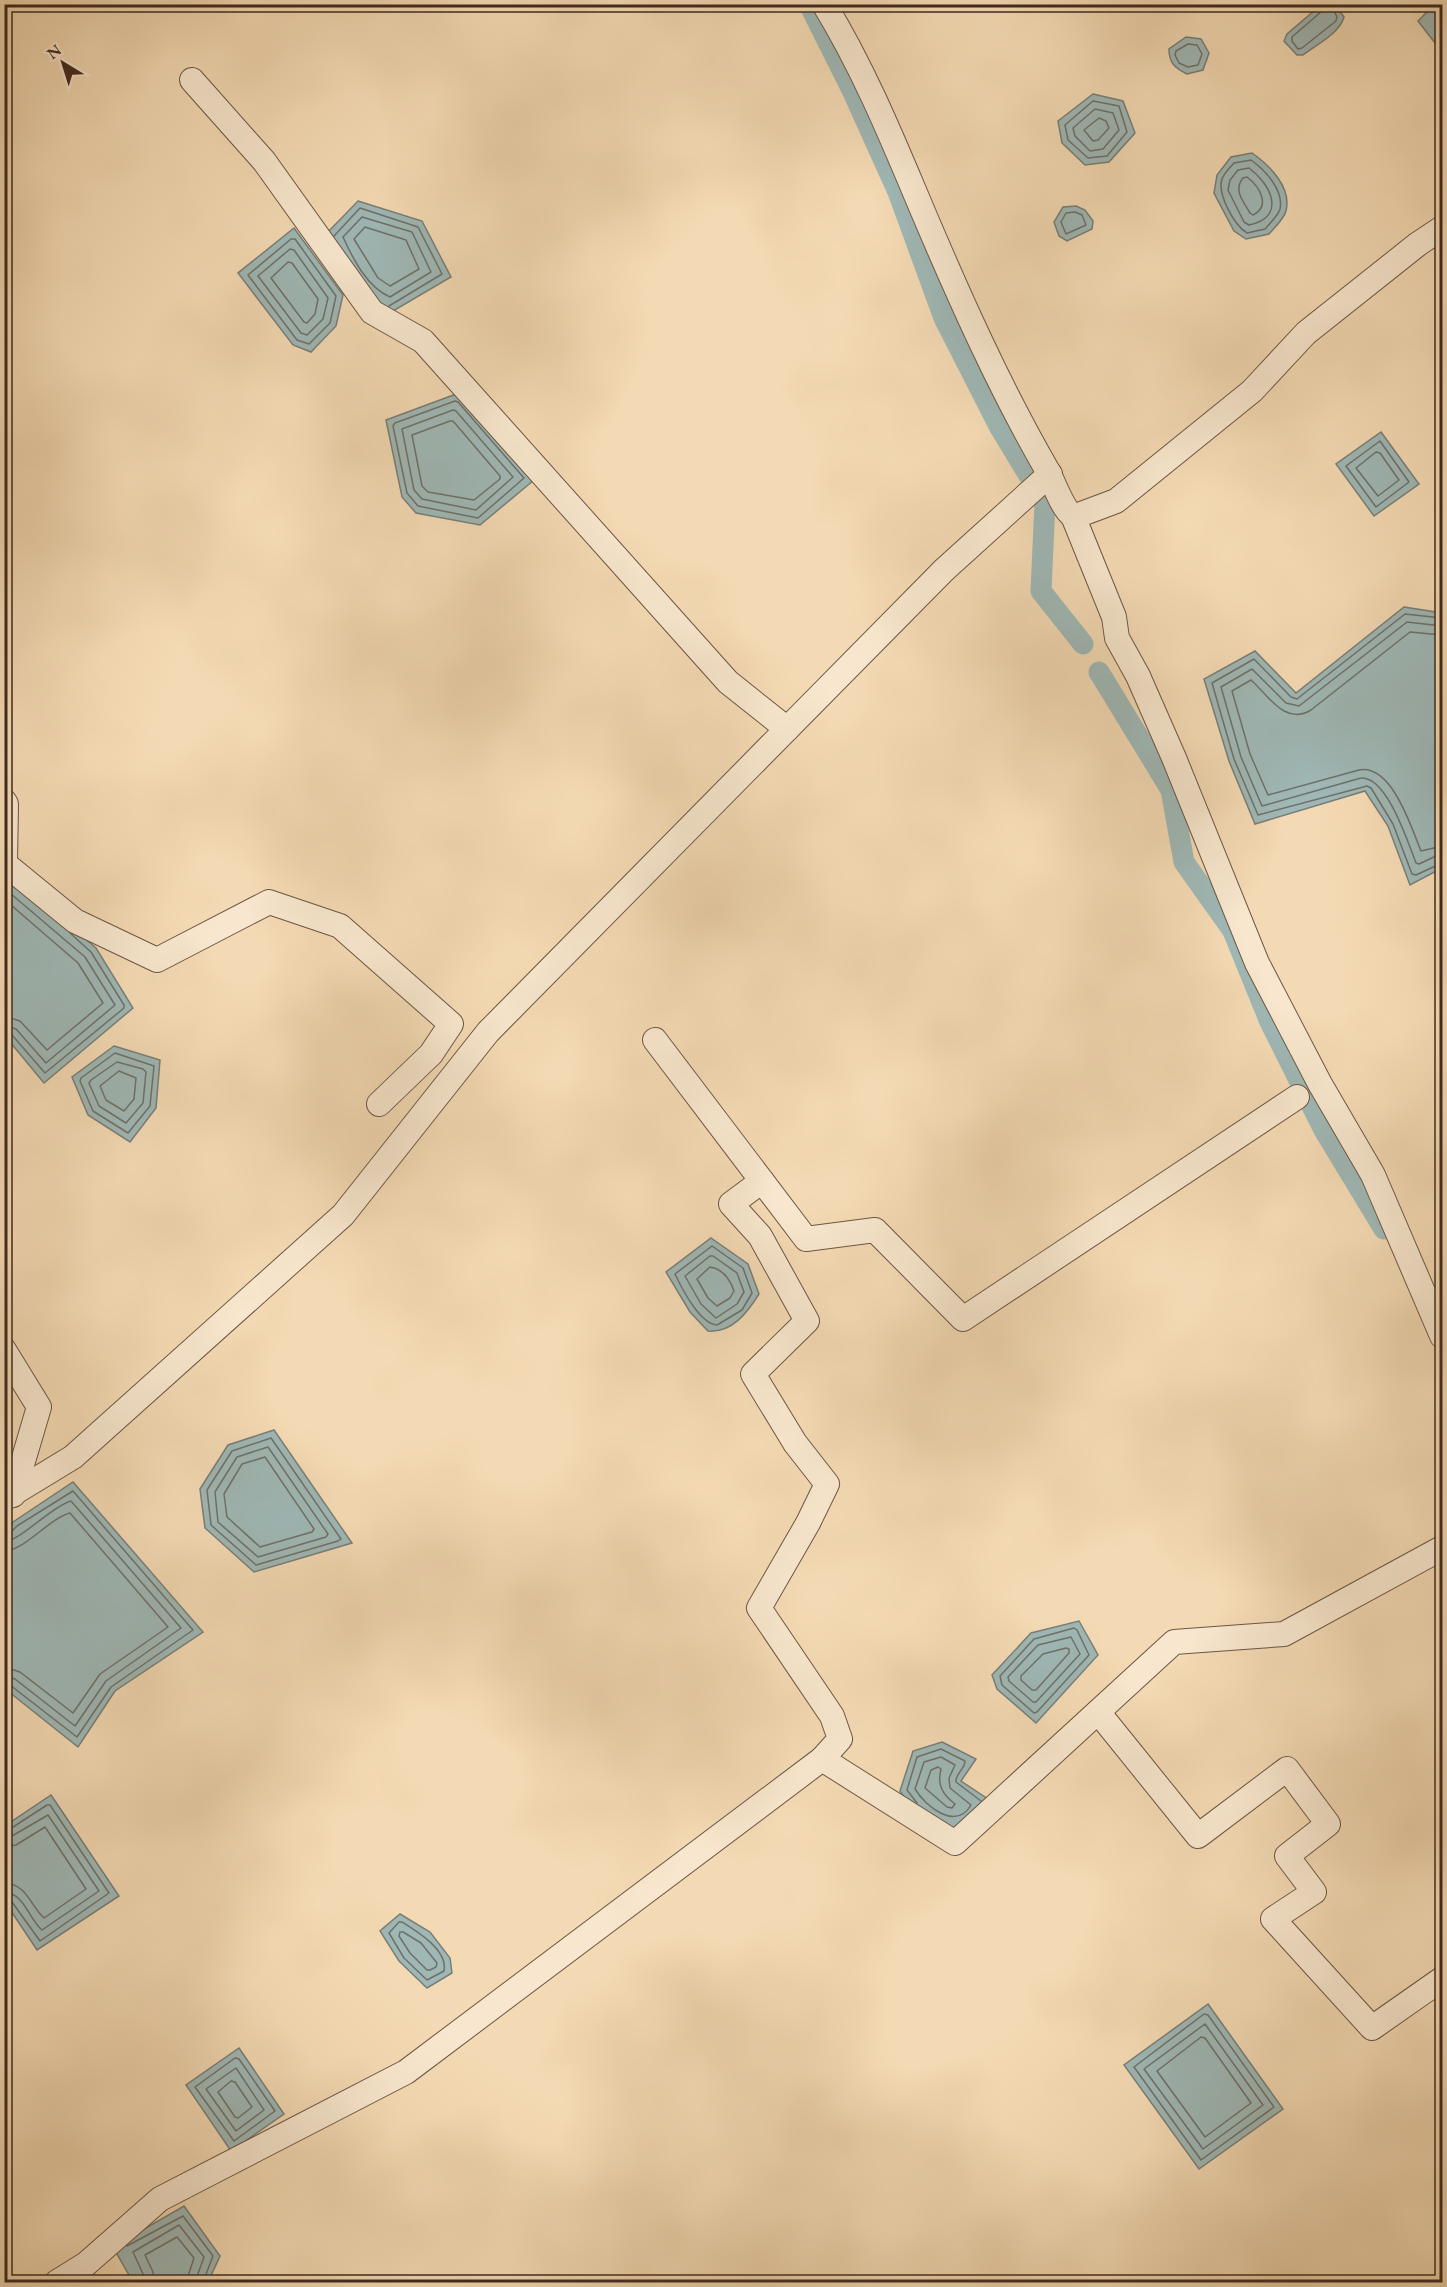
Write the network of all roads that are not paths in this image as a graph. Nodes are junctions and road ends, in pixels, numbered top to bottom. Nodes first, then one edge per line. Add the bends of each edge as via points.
1 (824, 4) edge
2 (192, 80) dead end
3 (1443, 228) edge
4 (1050, 474) junction
5 (1072, 516) junction
6 (787, 729) junction
7 (4, 801) edge
8 (5, 863) edge
9 (655, 1040) dead end
10 (1297, 1097) dead end
11 (379, 1104) dead end
12 (762, 1181) junction
13 (1443, 1336) edge
14 (4, 1350) edge
15 (9, 1497) edge
16 (1443, 1548) edge
17 (1098, 1712) junction
18 (822, 1759) junction
19 (1443, 1979) edge
20 (57, 2283) edge

1 - 4 street via 877,104 997,380
2 - 6 street via 264,161 372,312 423,341 728,682
3 - 5 street via 1306,333 1252,391 1116,501
4 - 5 street
4 - 6 street via 944,570
5 - 13 street via 1114,617 1117,638 1174,758 1257,963 1373,1175
6 - 15 street via 488,1032 343,1215 73,1457
7 - 8 street
8 - 11 street via 75,921 157,960 269,902 340,926 451,1024 431,1054
9 - 12 street
10 - 12 street via 963,1319 875,1230 806,1239
12 - 18 street via 731,1204 760,1236 807,1321 753,1374 795,1443 827,1484 759,1608 832,1716 840,1739
14 - 15 street via 39,1407
16 - 17 street via 1284,1634 1174,1642
17 - 18 street via 955,1843
17 - 19 street via 1198,1836 1287,1768 1328,1824 1287,1856 1314,1892 1273,1919 1372,2028
18 - 20 street via 406,2072 160,2199 86,2264

